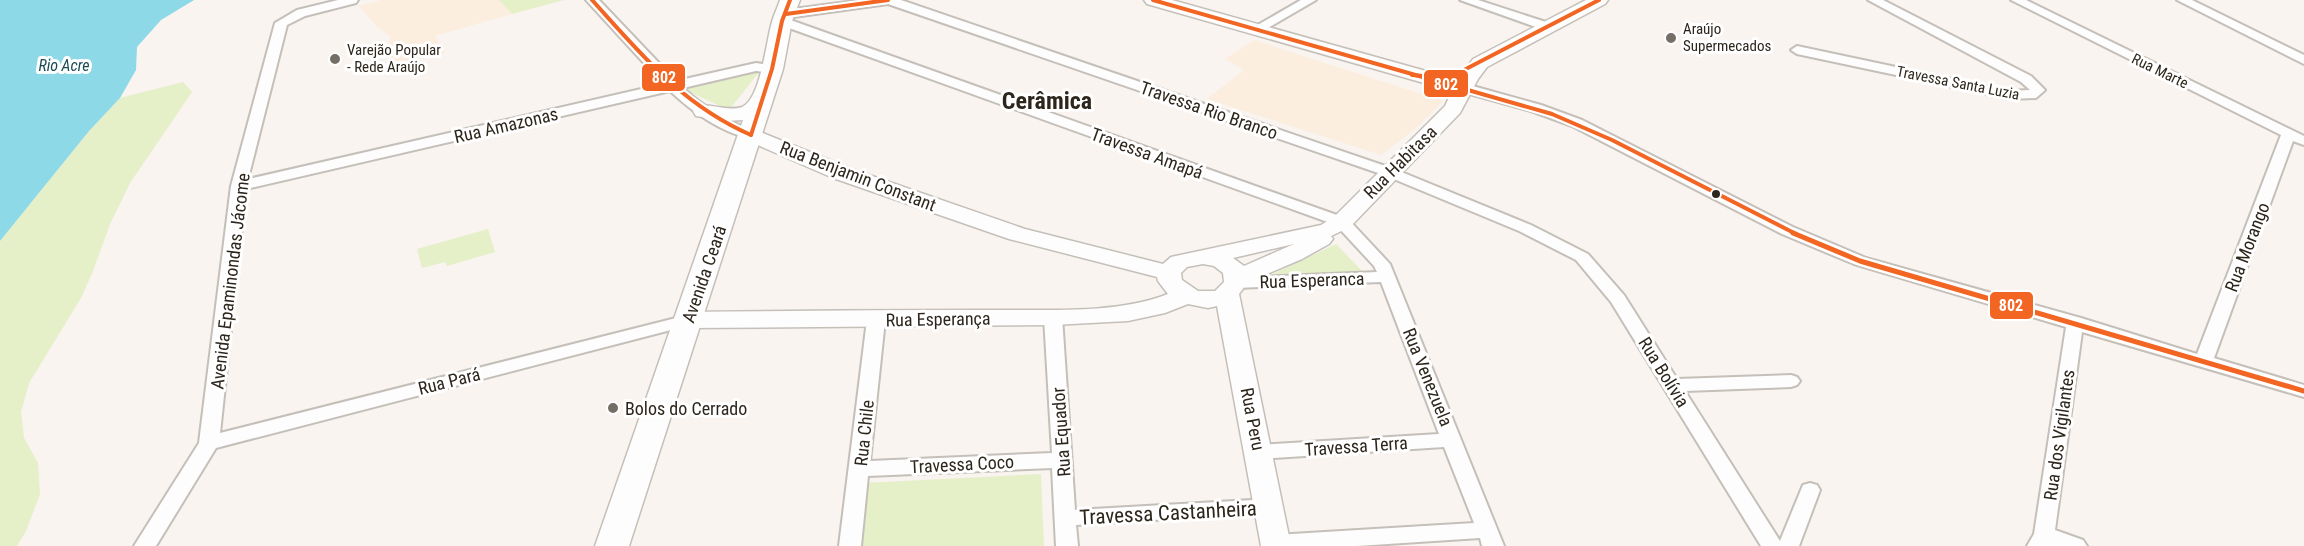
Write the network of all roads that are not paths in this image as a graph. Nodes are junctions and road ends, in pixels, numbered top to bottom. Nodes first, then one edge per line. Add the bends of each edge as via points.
1 (352, 0) edge
2 (592, 0) edge
3 (888, 0) edge
4 (1153, 0) edge
5 (1310, 0) edge
6 (1466, 0) edge
7 (1599, 0) edge
8 (1874, 0) edge
9 (2017, 0) edge
10 (2183, 0) edge
11 (786, 12) edge
12 (1548, 27) junction
13 (1255, 30) junction
14 (1797, 50) dead end
15 (1489, 57) junction
16 (2304, 60) edge
17 (772, 69) junction
18 (1412, 75) junction
19 (674, 87) junction
20 (1464, 88) junction
21 (760, 103) junction
22 (704, 111) junction
23 (751, 135) junction
24 (2297, 138) edge
25 (1389, 172) junction
26 (239, 186) junction
27 (1335, 226) junction
28 (1526, 228) joint
29 (1203, 257) junction
30 (1169, 273) junction
31 (1388, 277) junction
32 (1233, 284) junction
33 (1186, 296) junction
34 (1053, 317) junction
35 (688, 320) junction
36 (876, 320) junction
37 (2075, 322) junction
38 (2204, 360) junction
39 (1791, 381) dead end
40 (1673, 385) junction
41 (2304, 391) edge
42 (1453, 440) junction
43 (209, 443) junction
44 (1259, 452) junction
45 (1064, 460) junction
46 (860, 469) junction
47 (1810, 490) dead end
48 (1270, 507) junction
49 (1066, 518) junction
50 (1490, 538) edge
51 (2041, 540) edge
52 (1276, 544) edge
53 (145, 546) edge
54 (612, 546) edge
55 (850, 546) edge
56 (1067, 546) edge
57 (1772, 546) edge
58 (1788, 546) edge
59 (2076, 546) edge

1 - 26 street, Avenida Epaminondas Jácome via 301,13 281,23
2 - 19 street, Rua Benjamin Constant
3 - 11 street
3 - 25 street, Travessa Rio Branco
4 - 13 street
5 - 13 street
6 - 12 street
7 - 12 street
8 - 14 street, Travessa Santa Luzia via 2026,79 2038,90 2031,96 2009,95
9 - 24 street, Rua Marte
10 - 16 street
11 - 17 main road, Avenida Ceará
11 - 27 street, Travessa Amapá
12 - 15 street
13 - 18 street
15 - 18 street via 1452,74
15 - 20 street, Rua Habitasa via 1468,76
17 - 19 street, Rua Amazonas via 756,67
17 - 21 main road, Avenida Ceará
18 - 20 street
19 - 22 street, Rua Benjamin Constant
19 - 26 street, Rua Amazonas
20 - 25 street, Rua Habitasa via 1453,109
20 - 37 street via 1575,122 1822,247
21 - 22 main road via 756,109 740,115
21 - 23 main road, Avenida Ceará
22 - 23 street, Rua Benjamin Constant via 726,127
23 - 30 street, Rua Benjamin Constant via 895,193 1017,234
23 - 35 main road, Avenida Ceará
24 - 38 street, Rua Morango
25 - 27 street, Rua Habitasa
25 - 28 street, Travessa Rio Branco
26 - 43 street, Avenida Epaminondas Jácome
27 - 29 street
27 - 31 street, Rua Venezuela via 1382,264
27 - 32 street, Rua Habitasa via 1321,240
28 - 40 street, Rua Bolívia via 1565,246 1588,264 1618,299
29 - 30 street via 1181,261
29 - 32 street via 1222,261 1234,272
30 - 33 street via 1172,287
31 - 32 street, Rua Esperanca
31 - 42 street, Rua Venezuela
32 - 33 street via 1212,299
32 - 44 street, Rua Peru
33 - 34 street, Rua Esperança via 1156,308 1128,313
34 - 36 street, Rua Esperança
34 - 45 street, Rua Equador
35 - 36 street, Rua Esperança
35 - 43 street, Rua Pará
35 - 54 main road, Avenida Ceará
36 - 46 street, Rua Chile
37 - 38 street
37 - 51 street, Rua dos Vigilantes
38 - 41 street
39 - 40 street
40 - 57 street, Rua Bolívia
42 - 44 street, Travessa Terra
42 - 50 street, Rua Venezuela
43 - 53 street, Avenida Epaminondas Jácome
44 - 48 street, Rua Peru
45 - 46 street, Travessa Coco
45 - 49 street, Rua Equador
46 - 55 street, Rua Chile
47 - 58 street
48 - 49 street, Travessa Castanheira
48 - 52 street, Rua Peru
49 - 56 street, Rua Equador
50 - 52 street
51 - 59 street

